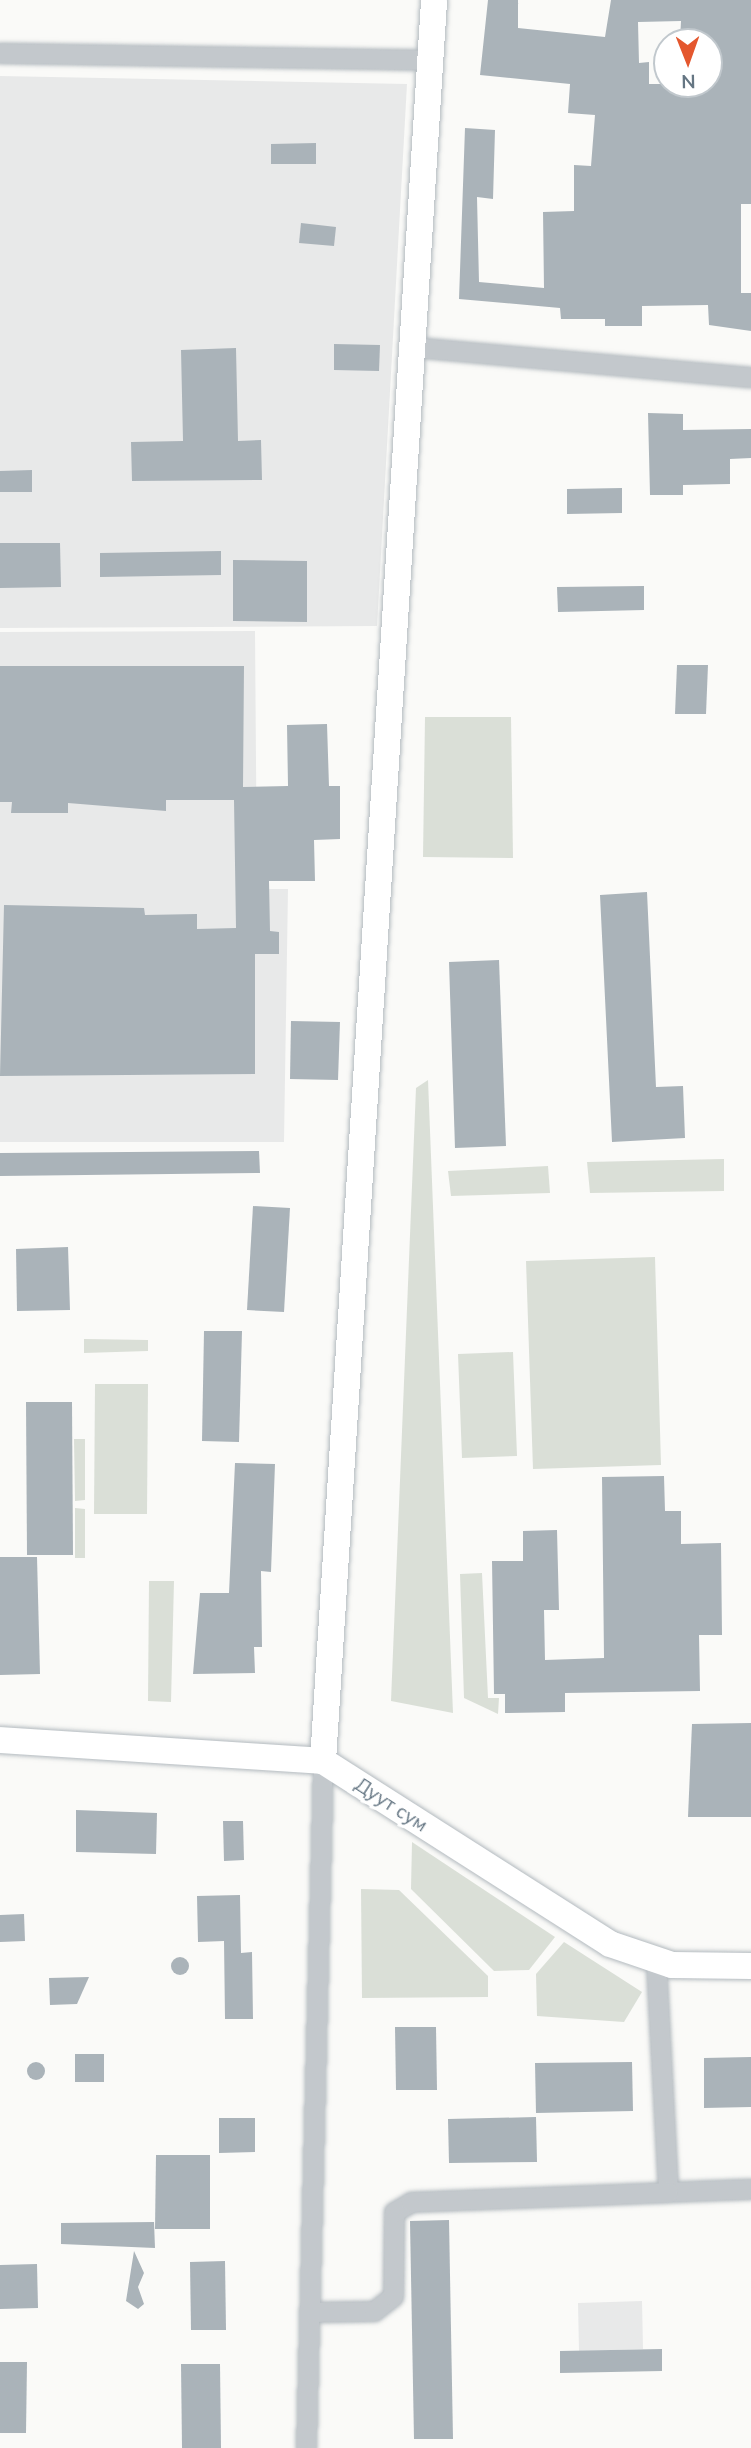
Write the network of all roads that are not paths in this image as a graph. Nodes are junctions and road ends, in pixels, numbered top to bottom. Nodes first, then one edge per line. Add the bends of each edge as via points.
1 (434, 0) edge
2 (0, 53) edge
3 (431, 60) junction
4 (413, 347) junction
5 (751, 377) edge
6 (0, 1740) edge
7 (323, 1761) junction
8 (656, 1962) junction
9 (751, 1966) edge
10 (751, 2189) edge
11 (668, 2192) junction
12 (309, 2312) junction
13 (306, 2448) edge

1 - 3 street
2 - 3 street
3 - 4 street
4 - 5 street
4 - 7 street
6 - 7 street, Дуут сум
7 - 8 street, Дуут сум via 596,1936
7 - 12 street
8 - 9 street, Дуут сум
8 - 11 street
10 - 11 street
11 - 12 street via 411,2202 394,2212 393,2296 374,2311
12 - 13 street

